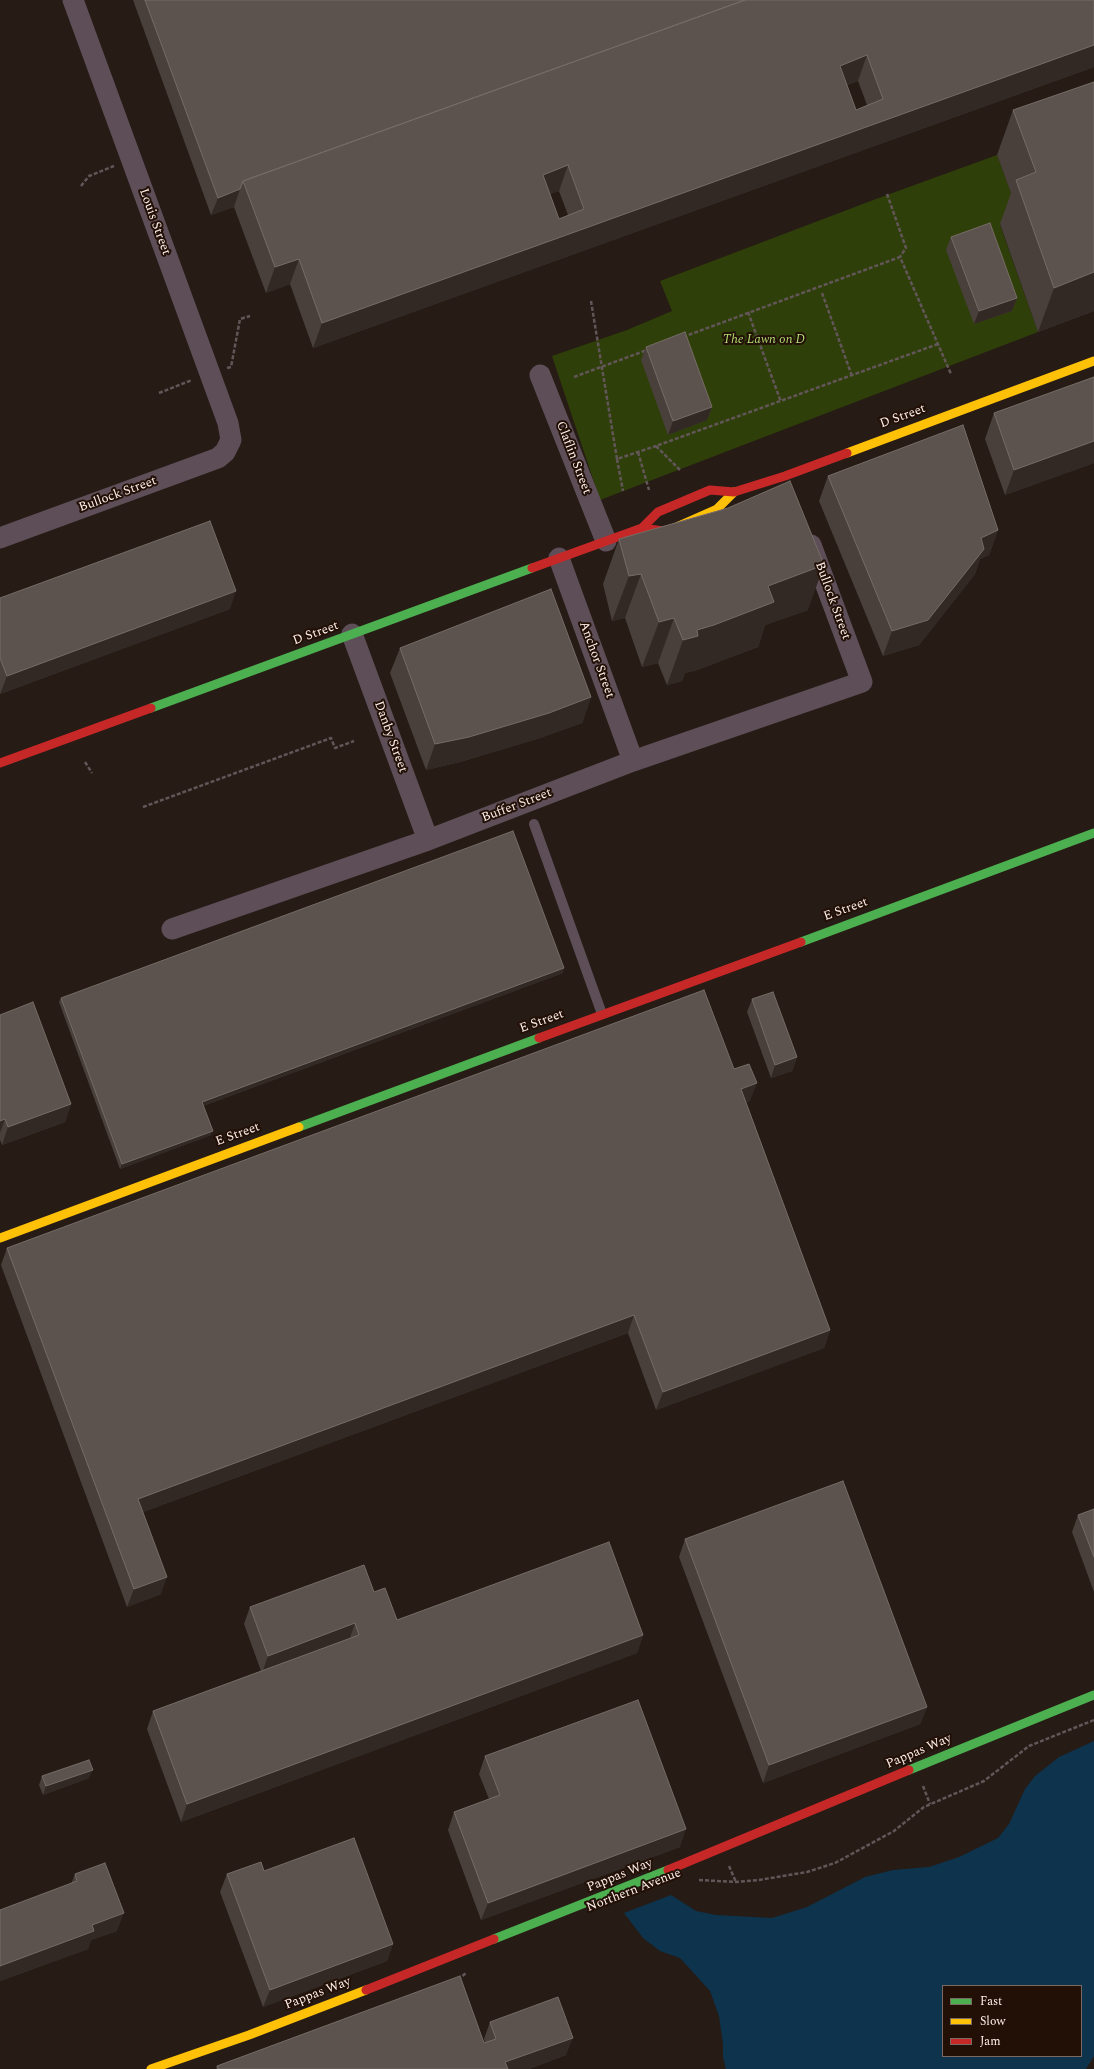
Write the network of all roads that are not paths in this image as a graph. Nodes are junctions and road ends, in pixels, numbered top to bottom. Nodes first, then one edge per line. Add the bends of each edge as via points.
1 (73, 0) edge
2 (1094, 358) edge
3 (1094, 362) edge
4 (1081, 365) junction
5 (540, 375) dead end
6 (230, 444) joint
7 (784, 476) junction
8 (734, 492) junction
9 (792, 494) edge
10 (642, 528) junction
11 (805, 529) edge
12 (0, 538) edge
13 (606, 541) junction
14 (559, 558) junction
15 (352, 634) junction
16 (862, 682) joint
17 (633, 761) junction
18 (0, 764) edge
19 (534, 824) dead end
20 (1094, 833) edge
21 (428, 840) junction
22 (172, 930) dead end
23 (602, 1014) junction
24 (0, 1238) edge
25 (1094, 1695) edge
26 (151, 2069) edge

1 - 6 street, Louis Street via 228,423
2 - 4 street, D Street
3 - 4 street, D Street
4 - 7 street, D Street
5 - 13 street, Claflin Street
6 - 12 street, Bullock Street via 225,452 213,460
7 - 8 street, D Street
7 - 9 street
8 - 10 street, D Street via 710,490 658,512
8 - 10 street, D Street via 718,509 674,528 665,531
10 - 13 street, D Street
11 - 16 street, Bullock Street
13 - 14 street, D Street
14 - 15 street, D Street
14 - 17 street, Anchor Street
15 - 18 street, D Street
15 - 21 street, Danby Street
16 - 17 street, Buffer Street
17 - 21 street, Buffer Street
19 - 23 lane
20 - 23 street, E Street
21 - 22 street, Buffer Street
23 - 24 street, E Street
25 - 26 street, Pappas Way via 970,1744 722,1849 481,1945 249,2035

